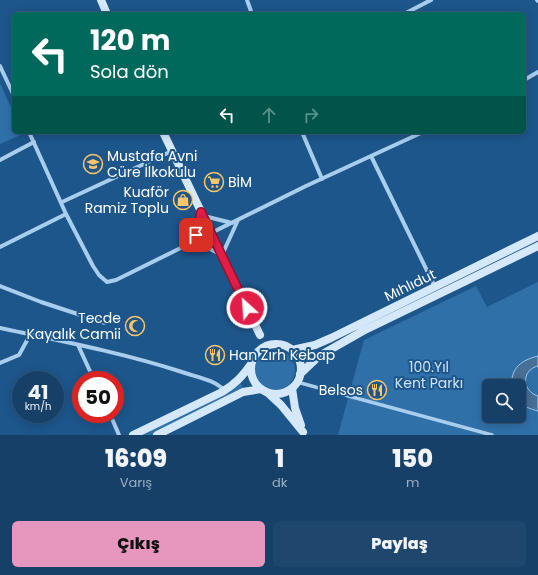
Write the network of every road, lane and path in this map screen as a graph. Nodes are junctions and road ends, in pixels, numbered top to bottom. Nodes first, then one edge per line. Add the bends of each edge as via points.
1 (101, 0) edge
2 (246, 0) edge
3 (431, 0) edge
4 (106, 12) edge
5 (251, 12) edge
6 (408, 12) edge
7 (0, 66) edge
8 (538, 72) edge
9 (526, 79) edge
10 (12, 87) edge
11 (30, 134) edge
12 (165, 134) edge
13 (303, 134) edge
14 (419, 134) edge
15 (34, 142) junction
16 (172, 151) junction
17 (371, 156) junction
18 (0, 160) edge
19 (322, 179) junction
20 (62, 202) junction
21 (66, 214) junction
22 (202, 214) junction
23 (238, 220) junction
24 (233, 223) junction
25 (211, 233) junction
26 (538, 236) edge
27 (191, 243) junction
28 (0, 246) edge
29 (538, 246) edge
30 (222, 255) junction
31 (0, 286) edge
32 (435, 287) junction
33 (105, 323) dead end
34 (0, 328) edge
35 (30, 335) junction
36 (260, 335) junction
37 (276, 344) junction
38 (78, 345) junction
39 (292, 350) junction
40 (256, 354) junction
41 (0, 363) edge
42 (251, 363) junction
43 (90, 371) edge
44 (297, 381) junction
45 (224, 391) junction
46 (265, 391) junction
47 (114, 423) edge
48 (304, 433) edge
49 (119, 435) edge
50 (133, 435) edge
51 (158, 435) edge
52 (492, 435) edge

1 - 4 main road
2 - 5 street
3 - 6 street
7 - 10 street
8 - 9 street
11 - 15 street
12 - 16 main road
13 - 19 street
14 - 17 street
15 - 18 street
15 - 20 street
16 - 20 street
16 - 22 main road
17 - 19 street
17 - 32 street
19 - 23 street
20 - 21 street
21 - 27 street via 99,276 107,282
21 - 28 street
22 - 24 street
22 - 25 main road
22 - 27 street
23 - 24 street
23 - 30 street
24 - 25 street
25 - 27 street
25 - 30 main road
26 - 32 main road, Mıhlıdut
27 - 30 street via 202,245
29 - 44 main road, Mıhlıdut via 363,331 319,356
30 - 36 main road
31 - 33 street
32 - 39 main road, Mıhlıdut via 315,345
34 - 35 street
35 - 38 street
35 - 41 street via 19,355
36 - 37 main road
36 - 40 main road
37 - 39 main road
37 - 40 main road via 268,345
38 - 43 street
38 - 45 street via 164,366 214,382
39 - 44 main road via 300,365
40 - 42 main road
42 - 45 main road via 242,377
42 - 46 main road via 251,376 255,384
44 - 46 main road via 281,394
44 - 48 main road via 295,408
44 - 52 street
45 - 50 main road
46 - 48 main road via 281,405
46 - 51 main road via 243,392
47 - 49 street

